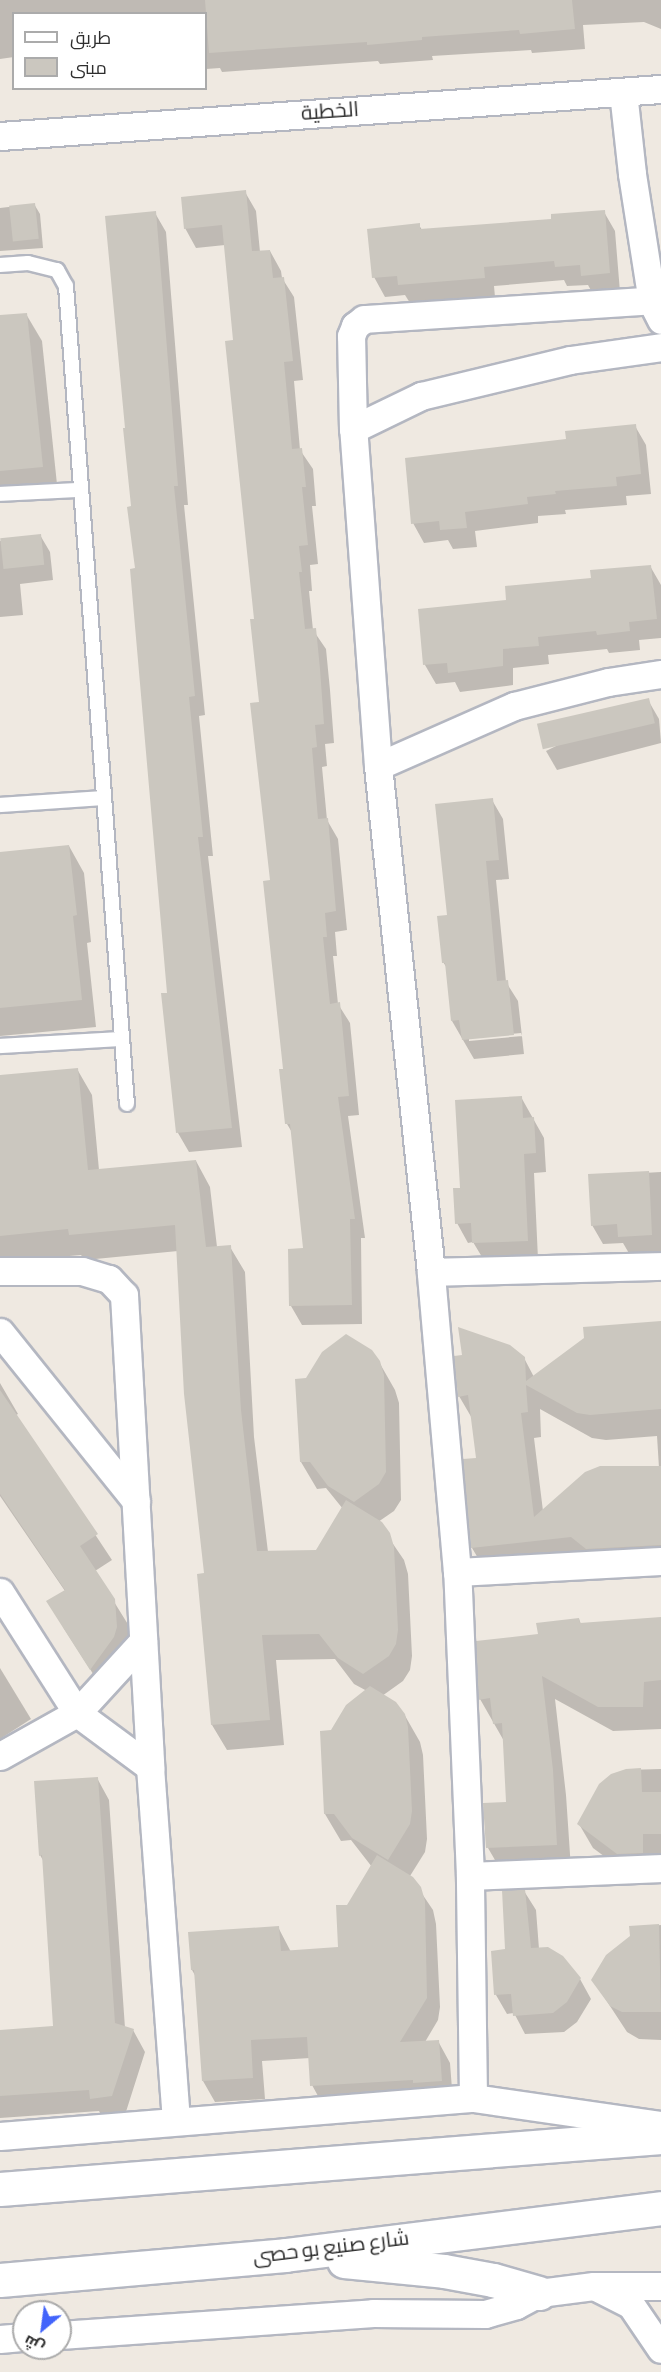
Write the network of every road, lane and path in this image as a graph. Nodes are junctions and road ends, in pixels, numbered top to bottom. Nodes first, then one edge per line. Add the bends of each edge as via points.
1 (661, 89) edge
2 (623, 92) junction
3 (0, 136) edge
4 (0, 265) edge
5 (658, 307) edge
6 (661, 347) edge
7 (353, 429) junction
8 (80, 490) junction
9 (0, 494) edge
10 (661, 674) edge
11 (378, 766) junction
12 (104, 798) junction
13 (0, 805) edge
14 (122, 1039) junction
15 (0, 1046) edge
16 (127, 1104) dead end
17 (661, 1266) edge
18 (0, 1271) edge
19 (431, 1272) junction
20 (0, 1332) edge
21 (136, 1501) junction
22 (661, 1561) edge
23 (457, 1572) junction
24 (0, 1592) edge
25 (143, 1641) junction
26 (77, 1713) junction
27 (0, 1756) edge
28 (150, 1767) junction
29 (661, 1868) edge
30 (470, 1875) junction
31 (473, 2098) junction
32 (176, 2120) junction
33 (661, 2125) edge
34 (0, 2136) edge
35 (661, 2136) edge
36 (0, 2189) edge
37 (661, 2208) edge
38 (285, 2255) junction
39 (0, 2280) edge
40 (594, 2286) junction
41 (661, 2286) edge
42 (539, 2293) junction
43 (72, 2333) edge
44 (661, 2349) edge

1 - 2 street, الخطية
2 - 3 street, الخطية
2 - 5 street via 632,174
4 - 8 lane via 28,263 57,270 66,286
5 - 7 street via 363,319 351,336
6 - 7 street via 570,360 421,396
7 - 11 street
8 - 9 lane
8 - 12 lane
10 - 11 street via 608,682 514,706
11 - 19 street
12 - 13 lane
12 - 14 lane
14 - 15 lane
14 - 16 lane
17 - 19 street
18 - 21 street via 82,1271 108,1279 124,1295
19 - 23 street
20 - 21 street
21 - 25 street
22 - 23 street
23 - 30 street
24 - 26 street
25 - 26 street
25 - 28 street
26 - 27 street
26 - 28 street
28 - 32 street
29 - 30 street
30 - 31 street
31 - 32 street
31 - 33 street
32 - 34 street
35 - 36 street
37 - 38 street, شارع صنيع بو حصى
38 - 39 street, شارع صنيع بو حصى
38 - 42 street via 444,2271
40 - 41 street
40 - 42 street
40 - 44 street via 631,2305
42 - 43 street via 485,2314 373,2313

